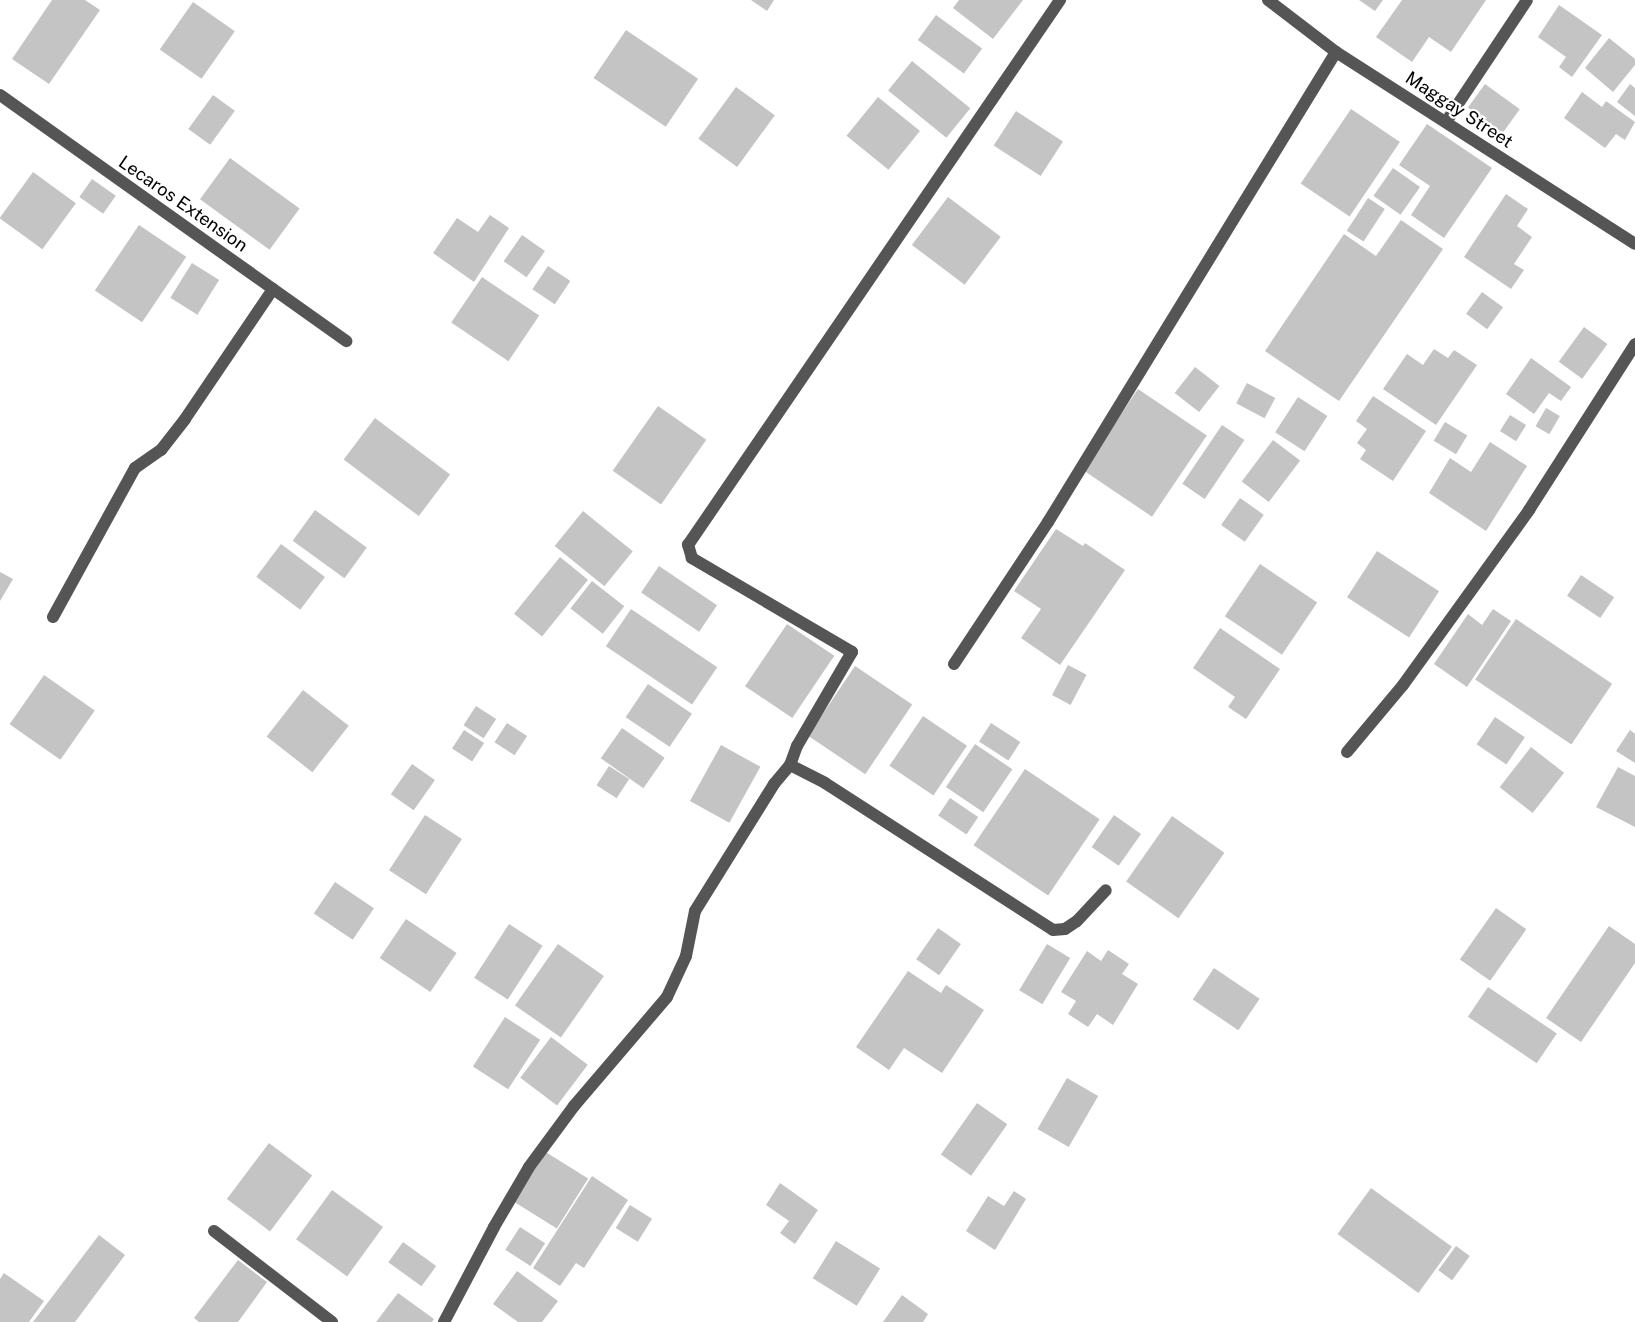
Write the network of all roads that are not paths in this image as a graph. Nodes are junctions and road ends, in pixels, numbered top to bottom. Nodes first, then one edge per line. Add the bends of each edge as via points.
1 (1060, 0) edge
2 (1268, 0) edge
3 (1527, 0) edge
4 (1336, 52) junction
5 (0, 96) edge
6 (1446, 122) junction
7 (1635, 244) edge
8 (273, 290) junction
9 (346, 341) dead end
10 (1635, 344) edge
11 (53, 617) dead end
12 (954, 664) dead end
13 (1347, 752) dead end
14 (790, 765) junction
15 (1106, 890) dead end
16 (214, 1231) dead end
17 (332, 1322) edge
18 (444, 1322) edge

1 - 14 street via 688,545 692,558 852,652 797,746
2 - 4 street, Maggay Street
3 - 6 street
4 - 6 street, Maggay Street
4 - 12 street via 1048,522
5 - 8 street, Lecaros Extension
6 - 7 street, Maggay Street
8 - 9 street, Lecaros Extension
8 - 11 street via 161,450 135,468
10 - 13 street via 1529,510 1403,686
14 - 15 street via 825,783 1053,930 1065,929 1077,921
14 - 18 street via 695,911 686,956 667,997 574,1106 529,1167
16 - 17 street

